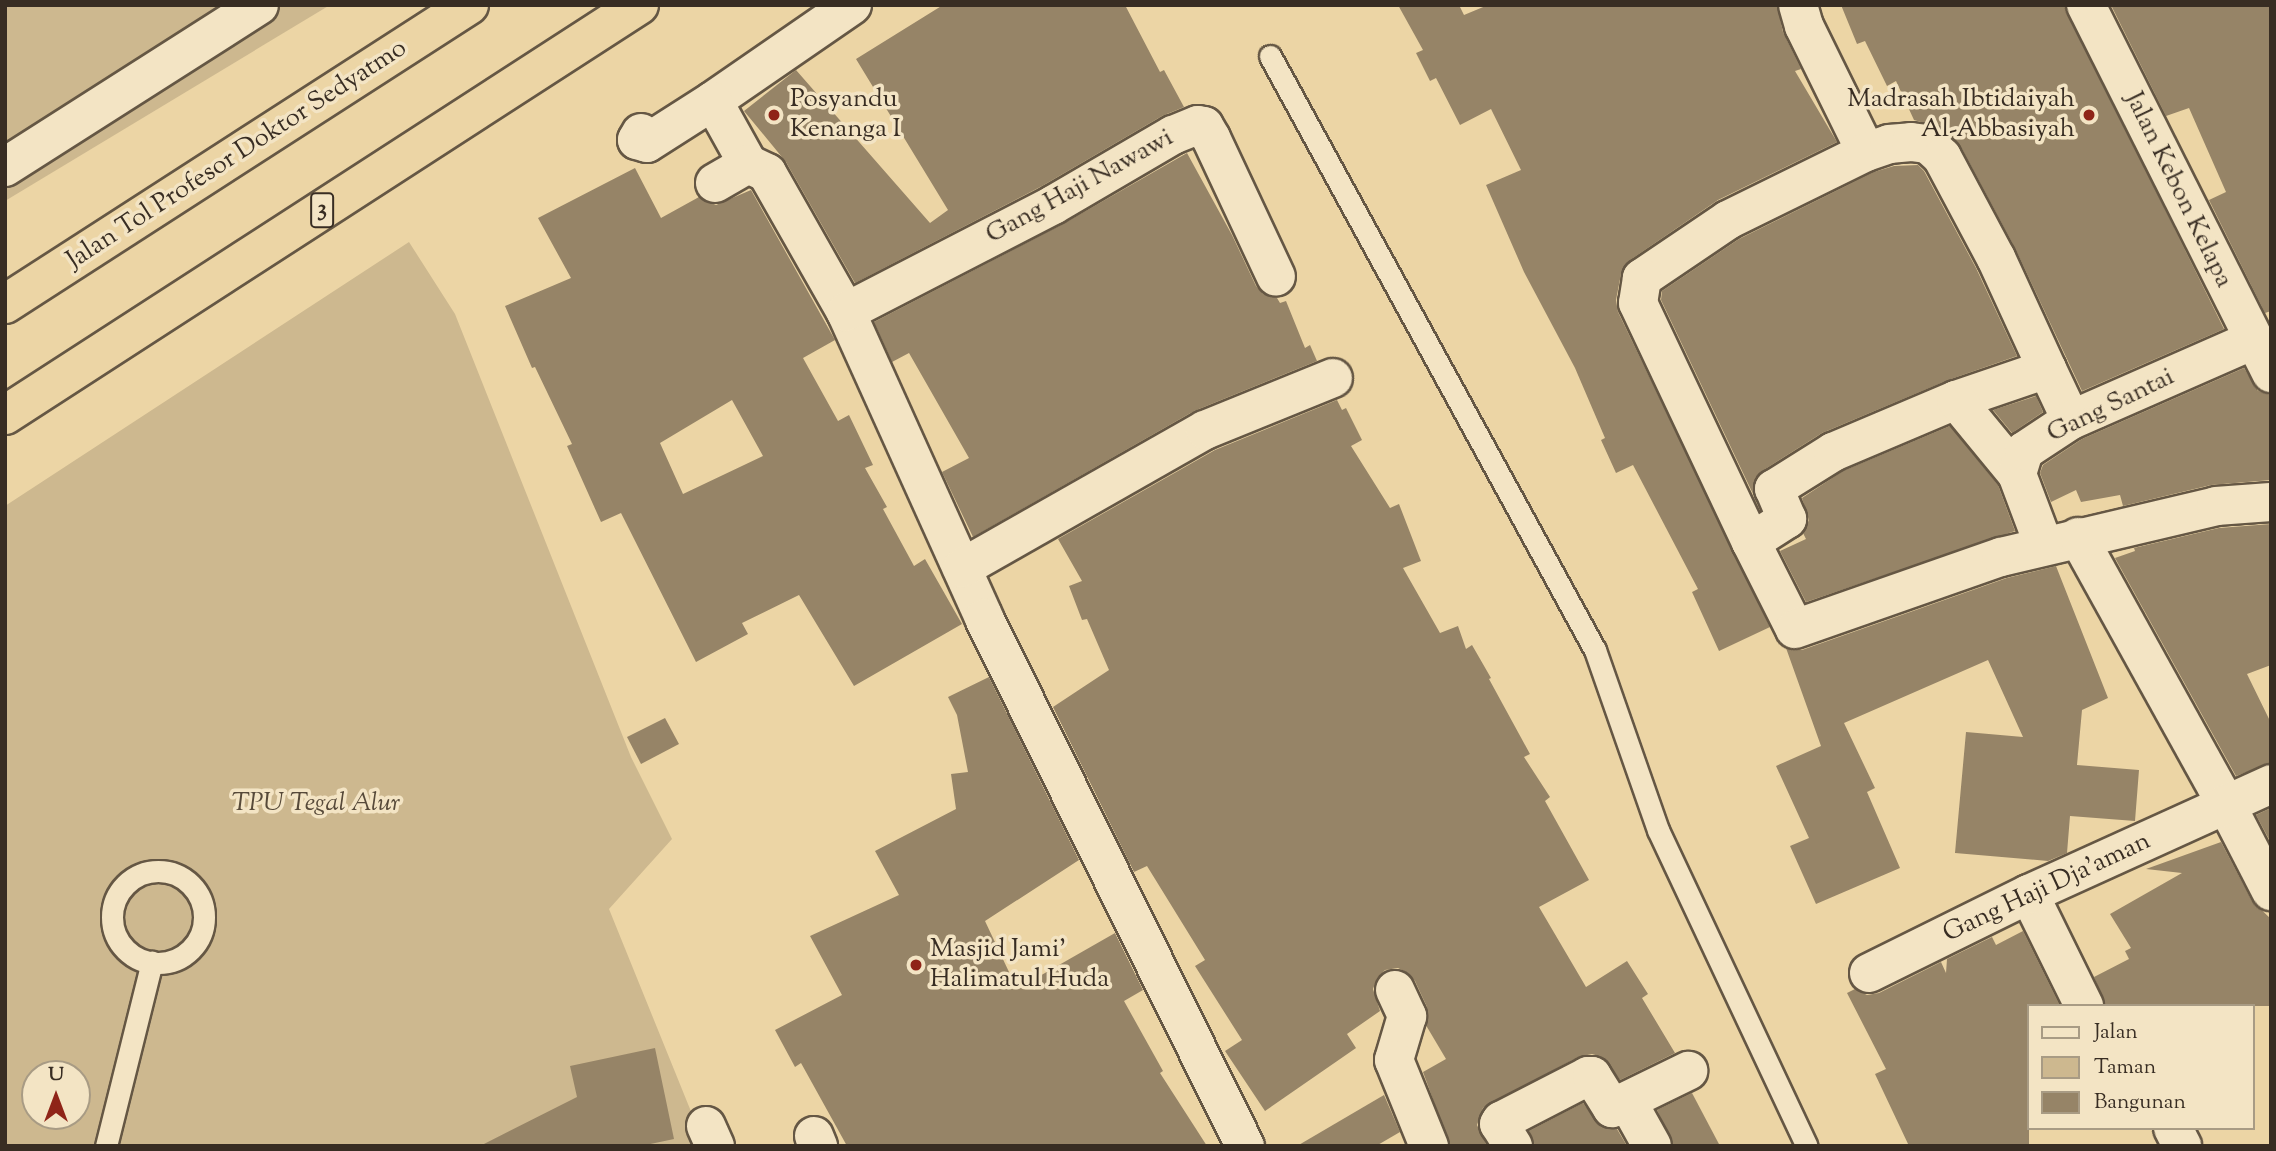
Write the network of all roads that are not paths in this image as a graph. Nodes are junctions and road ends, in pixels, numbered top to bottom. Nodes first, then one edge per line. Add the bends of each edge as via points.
1 (259, 5) edge
2 (469, 5) edge
3 (639, 5) edge
4 (852, 5) edge
5 (1798, 5) edge
6 (2087, 5) edge
7 (1270, 56) dead end
8 (713, 101) junction
9 (641, 133) dead end
10 (1866, 152) junction
11 (748, 164) junction
12 (5, 167) edge
13 (715, 183) dead end
14 (1276, 278) dead end
15 (5, 304) edge
16 (846, 312) junction
17 (2266, 364) edge
18 (2048, 369) junction
19 (1333, 377) dead end
20 (1956, 400) junction
21 (5, 415) edge
22 (2071, 420) junction
23 (2017, 474) junction
24 (2271, 502) edge
25 (2061, 541) junction
26 (1751, 542) junction
27 (962, 568) junction
28 (2271, 783) edge
29 (2226, 804) junction
30 (2271, 891) edge
31 (2029, 894) junction
32 (152, 962) junction
33 (1868, 973) dead end
34 (1395, 990) dead end
35 (2083, 1004) edge
36 (1688, 1071) dead end
37 (1627, 1101) junction
38 (2174, 1130) edge
39 (106, 1146) edge
40 (1245, 1146) edge
41 (1429, 1146) edge
42 (1513, 1146) edge
43 (1652, 1146) edge
44 (1807, 1146) edge
45 (2182, 1146) edge

1 - 12 street
2 - 15 highway, Jalan Tol Profesor Doktor Sedyatmo
3 - 21 highway, 3
4 - 8 street
5 - 10 street
6 - 17 street, Jalan Kebon Kelapa
7 - 44 lane via 1595,650 1658,830
8 - 9 street via 647,144 636,140
8 - 11 street
10 - 18 street via 1911,142 1928,144 1942,157
10 - 26 street via 1728,220 1642,278 1638,303
11 - 13 street
11 - 16 street via 767,173
14 - 16 street, Gang Haji Nawawi via 1211,138 1198,125
16 - 27 street
17 - 22 street, Gang Santai
18 - 20 street
18 - 22 street
19 - 27 street via 1205,430
20 - 23 street
20 - 26 street via 1833,452 1774,489 1787,519
22 - 23 street, Gang Santai via 2024,451
23 - 25 street
24 - 25 street via 2216,506
25 - 26 street via 2001,557 1796,629
25 - 29 street
27 - 40 street
28 - 29 street, Gang Haji Dja'aman
29 - 30 street
29 - 31 street, Gang Haji Dja'aman
31 - 33 street, Gang Haji Dja'aman
31 - 35 street
32 - 32 lane via 123,947 111,918 117,895 133,878 164,871 179,876 201,899 202,931 182,955
32 - 39 lane
34 - 41 street via 1408,1016 1394,1060
36 - 37 street
37 - 42 street via 1612,1108 1588,1076 1501,1121 1499,1125
37 - 43 street
38 - 45 street

